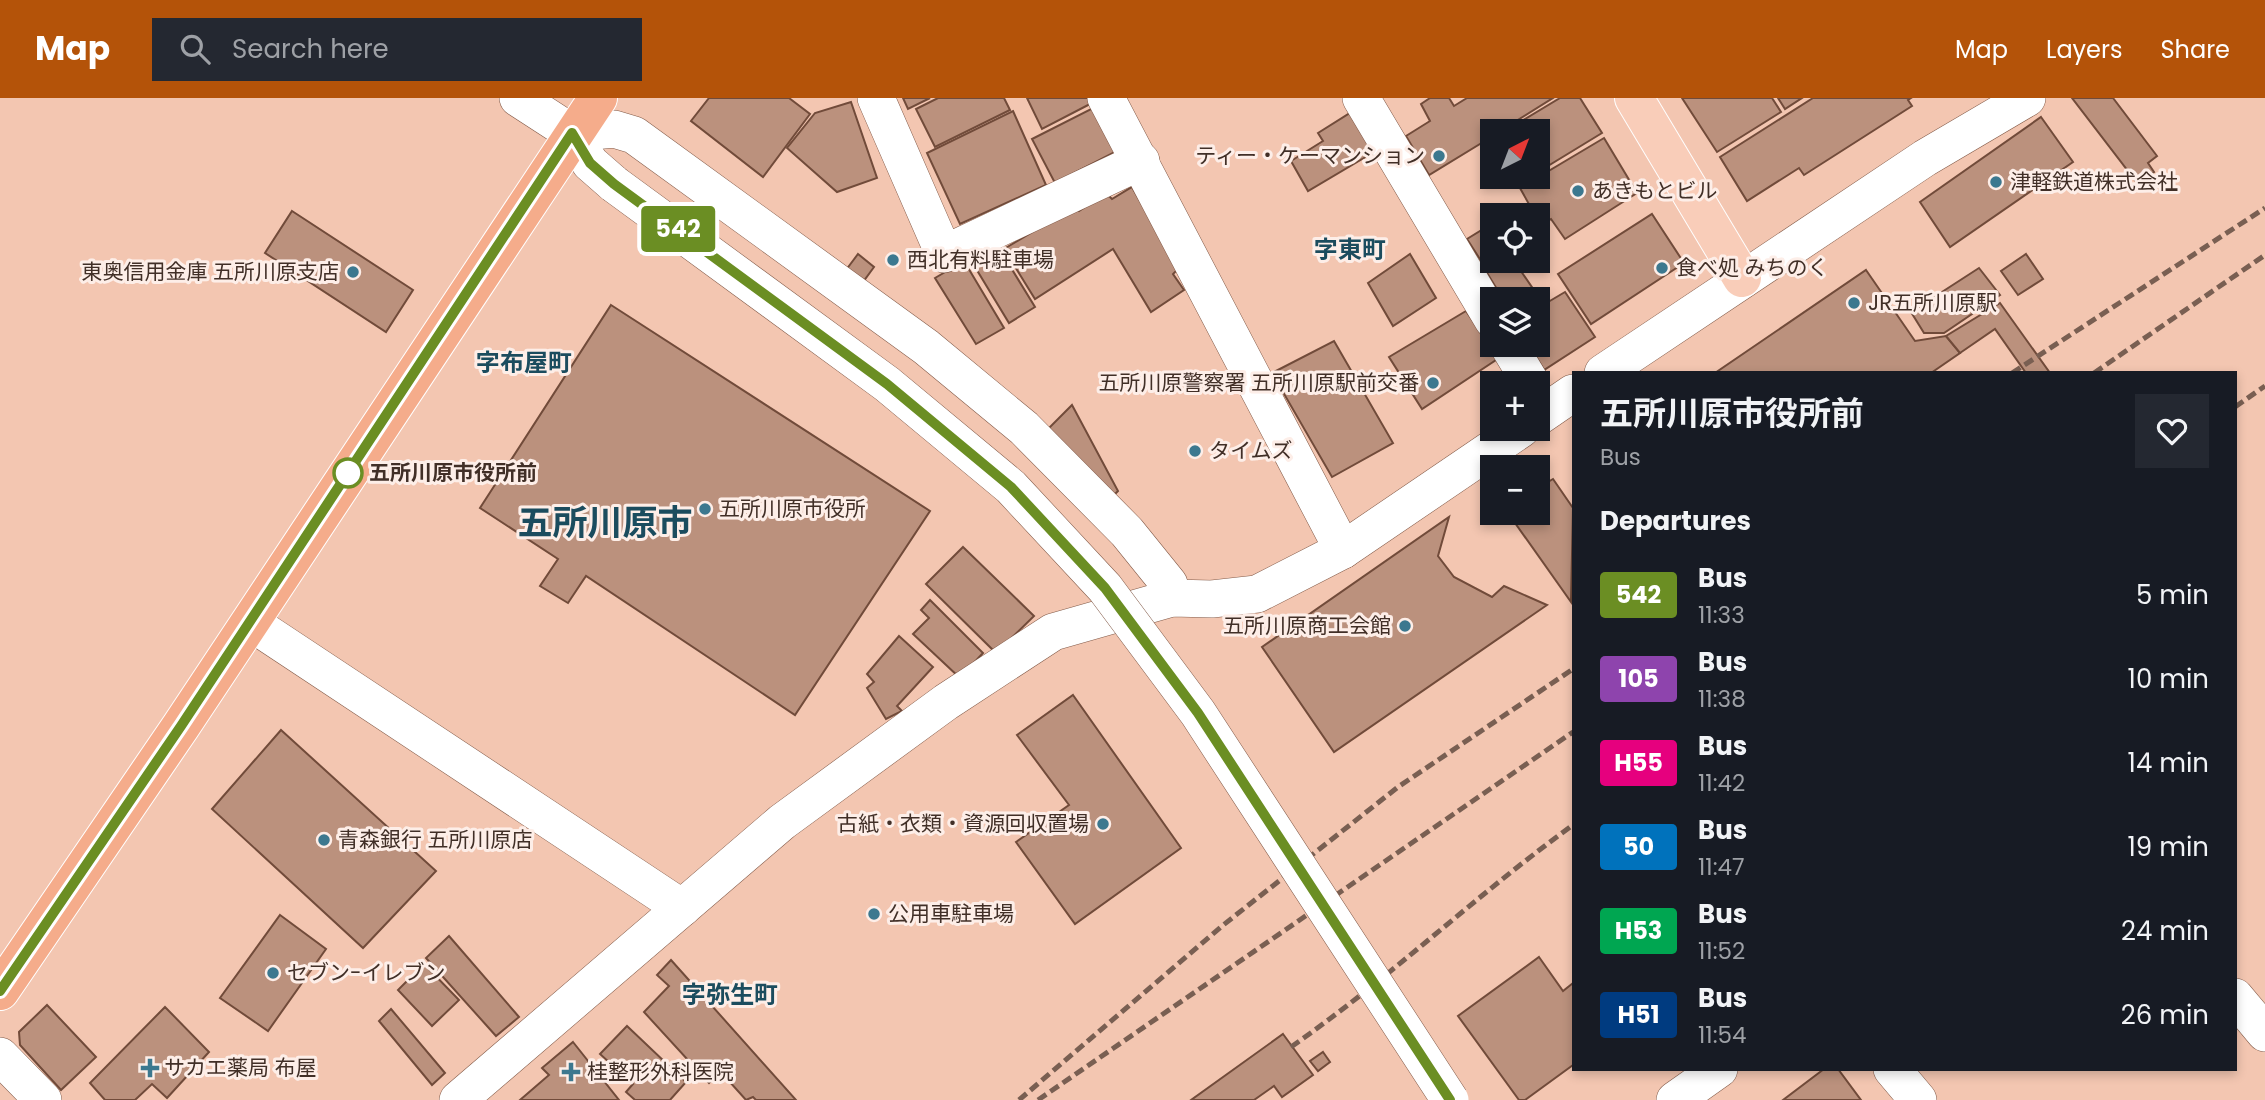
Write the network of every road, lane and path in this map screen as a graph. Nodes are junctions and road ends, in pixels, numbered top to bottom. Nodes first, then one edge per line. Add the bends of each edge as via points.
1 (518, 98) edge
2 (597, 98) edge
3 (876, 98) edge
4 (1106, 98) edge
5 (1361, 98) edge
6 (1634, 98) edge
7 (2005, 104) edge
8 (572, 133) junction
9 (1141, 161) junction
10 (1742, 278) junction
11 (1480, 298) edge
12 (1606, 371) edge
13 (1493, 441) edge
14 (1343, 550) junction
15 (1172, 598) junction
16 (250, 622) junction
17 (682, 908) junction
18 (0, 991) edge
19 (2237, 999) edge
20 (2265, 1033) edge
21 (0, 1056) edge
22 (1716, 1071) edge
23 (1894, 1071) edge
24 (471, 1096) edge
25 (44, 1100) edge
26 (1450, 1100) edge
27 (1675, 1100) edge
28 (1918, 1100) edge

1 - 8 street
2 - 8 highway
3 - 9 street via 944,254
4 - 9 street
5 - 11 street
6 - 10 main road
7 - 10 street
8 - 15 street via 614,129 634,135 926,346 1024,428 1127,532 1168,584
8 - 16 highway
8 - 26 street, bridge via 590,163 614,184 887,384 1011,487 1105,588 1198,713
9 - 14 street
10 - 12 street
13 - 14 street
14 - 15 street via 1257,594
15 - 17 street via 1053,632 946,702 782,822
16 - 17 street
16 - 18 highway
17 - 24 street
19 - 20 street
21 - 25 street
22 - 27 street
23 - 28 street

